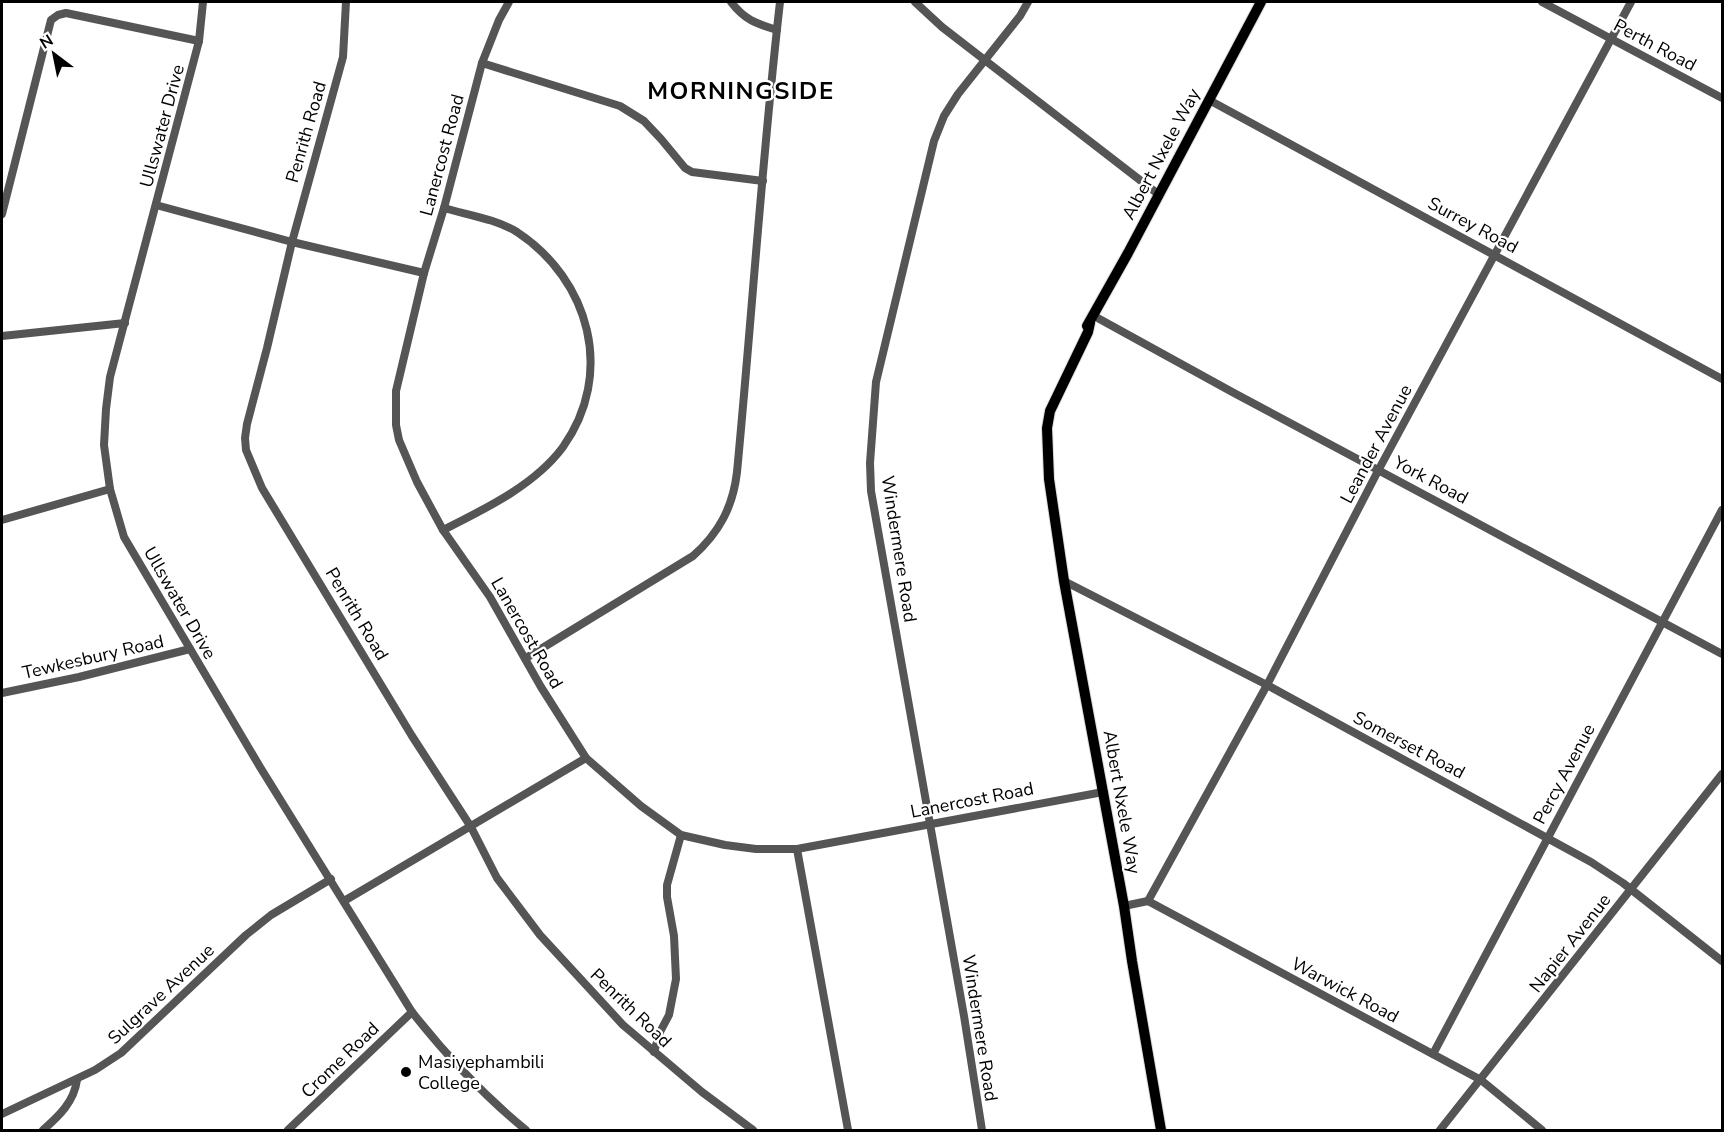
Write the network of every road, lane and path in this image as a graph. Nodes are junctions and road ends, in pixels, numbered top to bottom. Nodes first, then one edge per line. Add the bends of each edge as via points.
1 (203, 2) edge
2 (346, 2) edge
3 (510, 2) edge
4 (731, 2) edge
5 (780, 2) edge
6 (915, 2) edge
7 (1028, 2) edge
8 (1261, 2) edge
9 (1542, 2) edge
10 (1631, 2) edge
11 (777, 30) junction
12 (1611, 38) junction
13 (199, 41) junction
14 (986, 60) junction
15 (482, 63) junction
16 (1722, 98) edge
17 (1209, 100) junction
18 (764, 181) junction
19 (1158, 194) junction
20 (156, 205) junction
21 (444, 208) junction
22 (2, 214) edge
23 (292, 242) junction
24 (1495, 254) junction
25 (424, 273) junction
26 (1092, 319) junction
27 (125, 323) junction
28 (2, 336) edge
29 (1722, 379) edge
30 (1379, 469) junction
31 (110, 489) junction
32 (1722, 510) edge
33 (2, 520) edge
34 (443, 530) junction
35 (1064, 581) junction
36 (1662, 621) junction
37 (190, 649) junction
38 (1722, 654) edge
39 (526, 658) junction
40 (1267, 685) junction
41 (2, 693) edge
42 (586, 758) junction
43 (1722, 774) edge
44 (1103, 792) junction
45 (929, 823) junction
46 (471, 827) junction
47 (681, 835) junction
48 (1548, 837) junction
49 (797, 849) junction
50 (331, 879) junction
51 (1631, 890) junction
52 (344, 901) junction
53 (1148, 901) junction
54 (1124, 906) junction
55 (1722, 961) edge
56 (412, 1012) junction
57 (654, 1052) junction
58 (1433, 1054) junction
59 (77, 1080) junction
60 (1481, 1080) junction
61 (2, 1114) edge
62 (43, 1131) edge
63 (288, 1131) edge
64 (525, 1131) edge
65 (753, 1131) edge
66 (848, 1131) edge
67 (982, 1131) edge
68 (1161, 1131) edge
69 (1440, 1131) edge
70 (1542, 1131) edge

1 - 13 street, Ullswater Drive
2 - 23 street, Penrith Road via 343,57
3 - 15 street, Lanercost Road
4 - 11 street via 744,17
5 - 11 street
6 - 14 street
7 - 14 street, Windermere Road
8 - 17 main road, Albert Nxele Way
9 - 12 street, Perth Road
10 - 12 street, Leander Avenue
11 - 18 street
12 - 16 street, Perth Road
12 - 24 street, Leander Avenue
13 - 20 street, Ullswater Drive
13 - 22 street via 66,13 51,20
14 - 19 street
14 - 45 street, Windermere Road via 958,94 934,141 879,366 874,407 871,490
15 - 18 street via 620,106 644,121 692,172
15 - 21 street, Lanercost Road
17 - 19 main road, Albert Nxele Way
17 - 24 street, Surrey Road
18 - 39 street via 735,492 726,514 693,556
19 - 26 main road, Albert Nxele Way
20 - 23 street
20 - 27 street, Ullswater Drive
21 - 25 street, Lanercost Road
21 - 34 street via 516,231 557,267 578,302 587,328 591,369 573,431 544,467 484,509
23 - 25 street
23 - 46 street, Penrith Road via 247,423 246,450 262,488
24 - 29 street, Surrey Road
24 - 30 street, Leander Avenue
25 - 34 street, Lanercost Road via 396,391 396,425 406,460
26 - 30 street, York Road
26 - 35 main road, Albert Nxele Way via 1083,330 1041,428
27 - 28 street
27 - 31 street, Ullswater Drive via 106,409 104,445
30 - 36 street, York Road
30 - 40 street, Leander Avenue
31 - 33 street
31 - 37 street, Ullswater Drive via 124,537
32 - 36 street, Percy Avenue
34 - 39 street, Lanercost Road
35 - 40 street, Somerset Road
35 - 44 main road, Albert Nxele Way
36 - 38 street, York Road
36 - 48 street, Percy Avenue
37 - 41 street, Tewkesbury Road
37 - 50 street, Ullswater Drive
39 - 42 street, Lanercost Road
40 - 48 street, Somerset Road
40 - 53 street, Leander Avenue
42 - 46 street
42 - 47 street, Lanercost Road
43 - 51 street, Napier Avenue
44 - 45 street, Lanercost Road
44 - 54 main road, Albert Nxele Way
45 - 49 street, Lanercost Road
45 - 67 street, Windermere Road
46 - 52 street
46 - 57 street, Penrith Road via 497,878 540,935 615,1017
47 - 49 street, Lanercost Road via 756,849
47 - 57 street via 667,885 676,979 669,1015
48 - 51 street, Somerset Road
48 - 58 street, Percy Avenue
49 - 66 street
50 - 52 street, Ullswater Drive
50 - 59 street, Sulgrave Avenue via 271,915 122,1053
51 - 55 street, Somerset Road
51 - 60 street, Napier Avenue
52 - 56 street, Ullswater Drive
53 - 54 street
53 - 58 street, Warwick Road
54 - 68 main road, Albert Nxele Way
56 - 63 street, Crome Road
56 - 64 street, Ullswater Drive via 480,1090
57 - 65 street, Penrith Road
58 - 60 street, Warwick Road
59 - 61 street, Sulgrave Avenue
59 - 62 street via 70,1102
60 - 69 street, Napier Avenue
60 - 70 street, Warwick Road

